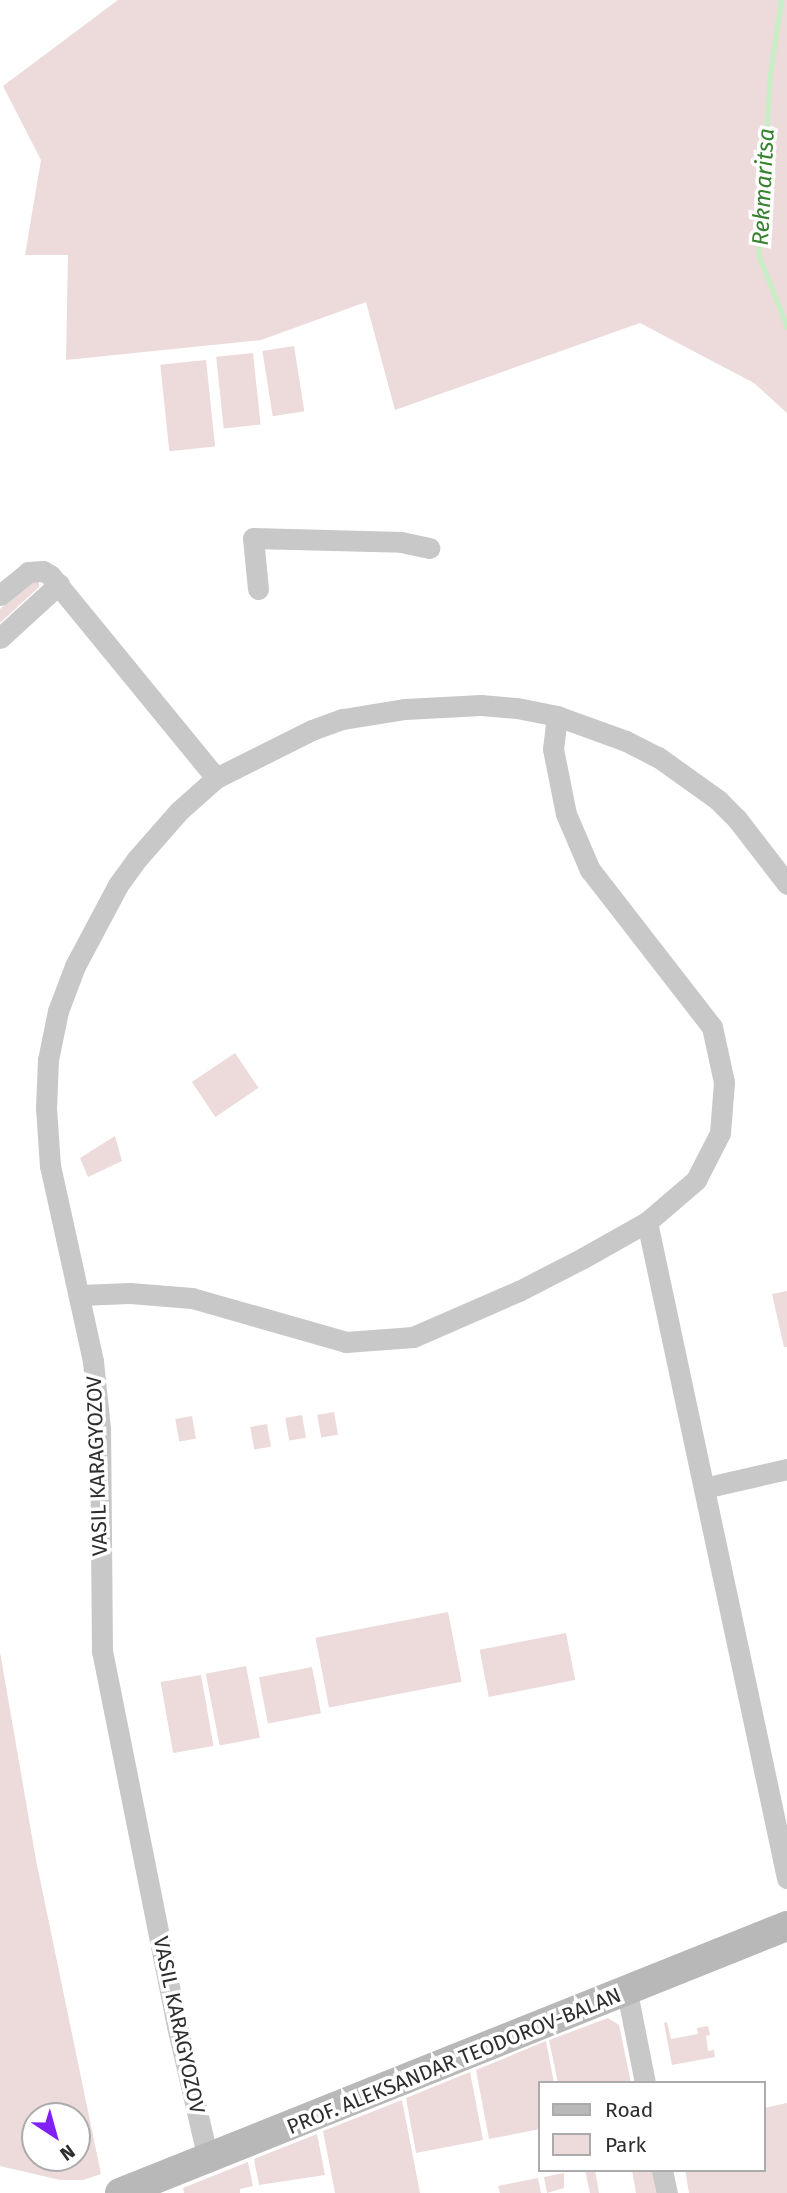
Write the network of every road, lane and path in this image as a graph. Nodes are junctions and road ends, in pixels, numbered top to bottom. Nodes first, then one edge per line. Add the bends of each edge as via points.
1 (429, 548) dead end
2 (59, 584) junction
3 (258, 589) dead end
4 (0, 596) edge
5 (0, 638) edge
6 (557, 716) junction
7 (216, 778) junction
8 (787, 884) edge
9 (647, 1222) junction
10 (80, 1295) junction
11 (787, 1469) edge
12 (704, 1488) junction
13 (787, 1878) edge
14 (787, 1926) edge
15 (627, 1992) junction
16 (645, 2081) edge
17 (208, 2160) junction
18 (662, 2172) edge
19 (120, 2193) edge
20 (667, 2193) edge

1 - 3 street via 401,542 253,538
2 - 4 street via 36,570
2 - 5 street
2 - 7 street
6 - 7 street, VASIL KARAGYOZOV via 481,705 370,714 312,730
6 - 8 street, VASIL KARAGYOZOV via 626,741 692,779 737,819
6 - 9 street via 553,749 566,814 590,870 712,1027 724,1082 720,1133 695,1181
7 - 10 street, VASIL KARAGYOZOV via 156,835 118,885 75,966 58,1010 48,1060 50,1166
9 - 10 street via 519,1291 413,1337 346,1342 192,1298
9 - 12 street
10 - 17 street, VASIL KARAGYOZOV via 100,1428 102,1652
11 - 12 street
12 - 13 street
14 - 15 street, PROF. ALEKSANDAR TEODOROV-BALAN
15 - 16 street
15 - 17 street, PROF. ALEKSANDAR TEODOROV-BALAN
17 - 19 street, PROF. ALEKSANDAR TEODOROV-BALAN
18 - 20 street

